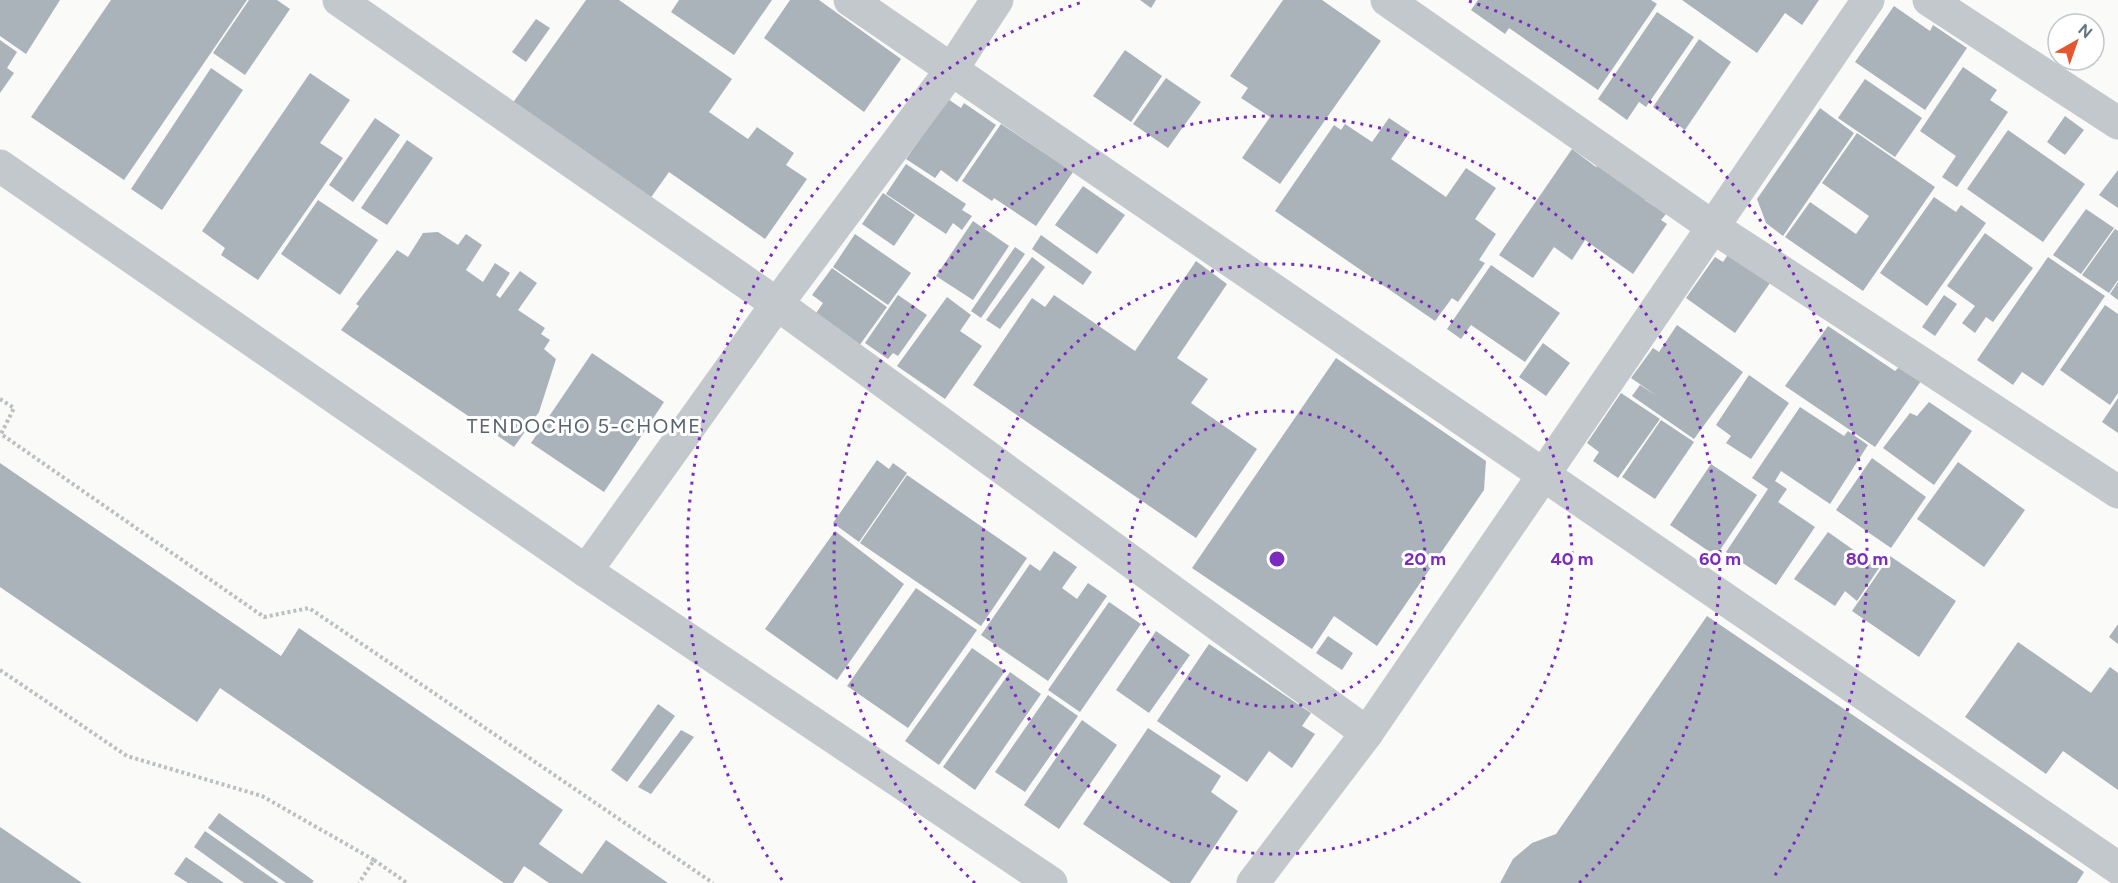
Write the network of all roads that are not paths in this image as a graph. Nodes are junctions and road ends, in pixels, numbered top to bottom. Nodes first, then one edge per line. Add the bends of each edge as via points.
1 (339, 0) edge
2 (850, 0) edge
3 (997, 0) edge
4 (1387, 0) edge
5 (1868, 0) edge
6 (1929, 0) edge
7 (952, 69) junction
8 (2118, 123) edge
9 (0, 166) edge
10 (1713, 227) junction
11 (777, 303) junction
12 (1543, 475) junction
13 (2118, 492) edge
14 (586, 571) junction
15 (1367, 733) junction
16 (2118, 868) edge
17 (1051, 883) edge
18 (1253, 883) edge

1 - 11 street
2 - 7 street
3 - 7 street
4 - 10 street
5 - 10 street
6 - 8 street
7 - 11 street
7 - 12 street
9 - 14 street
10 - 12 street
10 - 13 street
11 - 14 street
11 - 15 street
12 - 15 street
12 - 16 street
14 - 17 street
15 - 18 street

